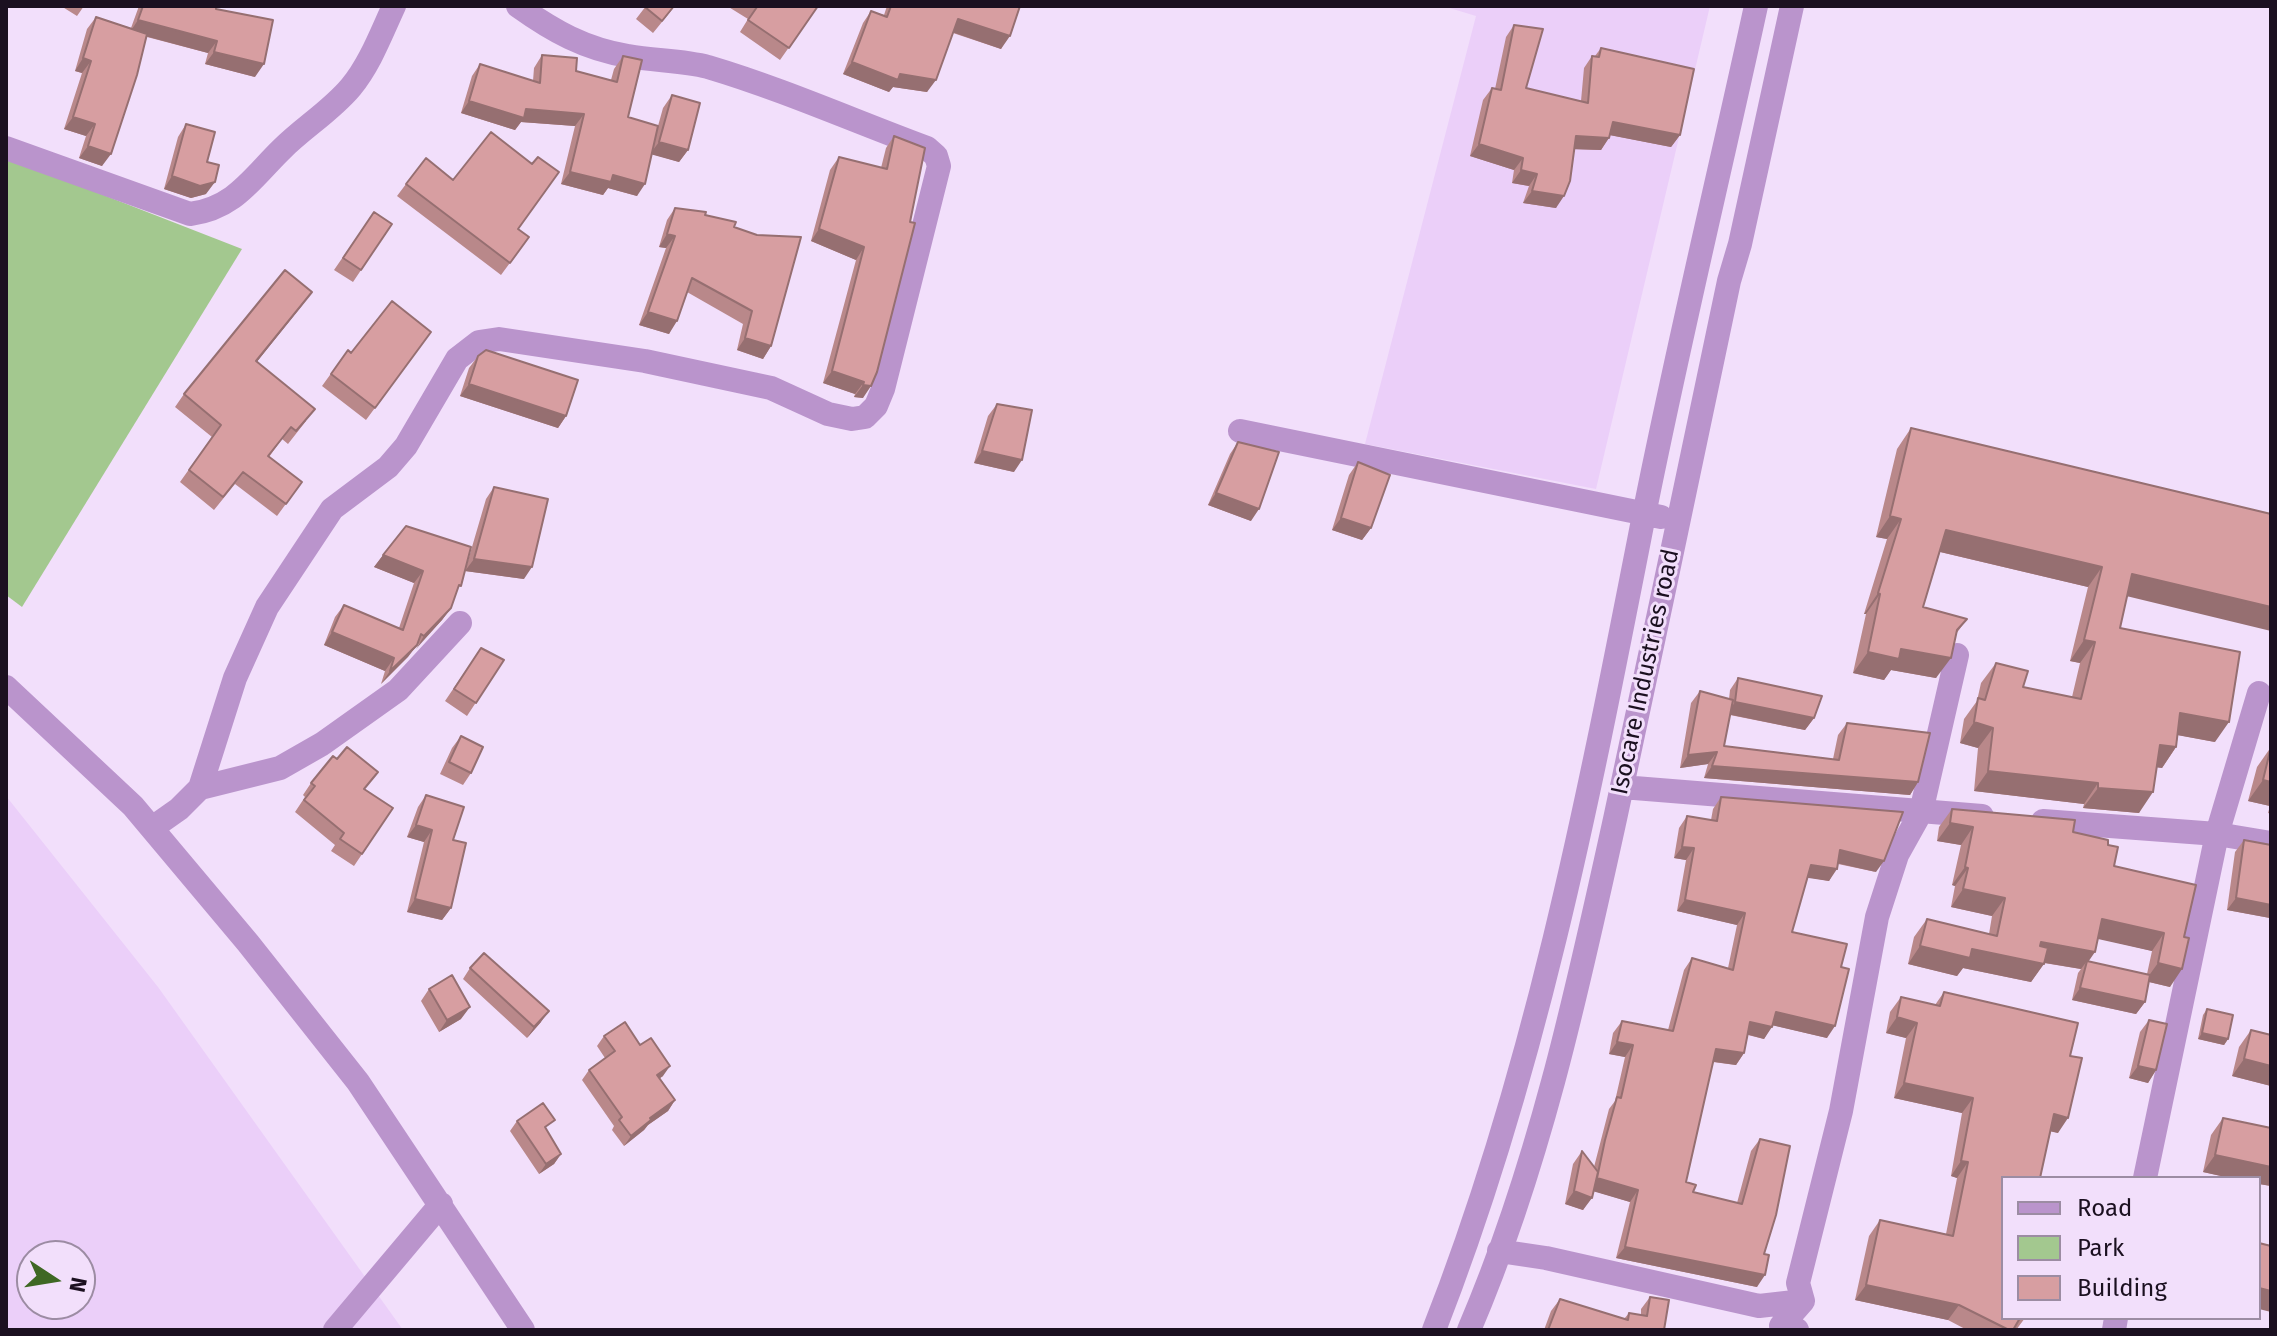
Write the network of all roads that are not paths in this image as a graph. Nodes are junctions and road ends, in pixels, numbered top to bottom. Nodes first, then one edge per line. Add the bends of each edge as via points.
1 (394, 6) edge
2 (518, 6) edge
3 (1756, 6) edge
4 (1792, 6) edge
5 (6, 148) edge
6 (1240, 431) dead end
7 (1645, 513) junction
8 (1678, 520) junction
9 (460, 623) dead end
10 (1957, 655) edge
11 (6, 687) edge
12 (2259, 693) dead end
13 (1622, 787) junction
14 (200, 788) junction
15 (1921, 812) junction
16 (152, 828) junction
17 (2217, 834) junction
18 (2271, 843) edge
19 (2145, 1176) edge
20 (441, 1204) junction
21 (1499, 1251) junction
22 (1803, 1301) junction
23 (335, 1330) edge
24 (523, 1330) edge
25 (1434, 1330) edge
26 (1469, 1330) edge
27 (1797, 1330) edge

1 - 5 street via 351,86 212,211 190,214
2 - 14 street via 589,48 705,66 844,115 936,156 939,166 883,389 865,417 852,419 771,388 645,361 499,339 479,342 457,359 388,467 332,509 267,607 235,678
3 - 7 street, Isocare Industries road
4 - 8 street, Isocare Industries road
6 - 7 street
7 - 8 street
7 - 25 street, Isocare Industries road via 1544,978 1502,1138
8 - 13 street, Isocare Industries road
9 - 14 street via 398,690 322,744 280,768
10 - 15 street
11 - 16 street
12 - 17 street
13 - 15 street
13 - 21 street, Isocare Industries road via 1566,1035
14 - 16 street
15 - 17 street
15 - 22 street via 1897,855 1877,917 1841,1111 1798,1283
16 - 20 street via 358,1082
17 - 18 street
17 - 19 street
20 - 23 street
20 - 24 street
21 - 22 street via 1759,1306
21 - 26 street, Isocare Industries road
22 - 27 street via 1781,1326

